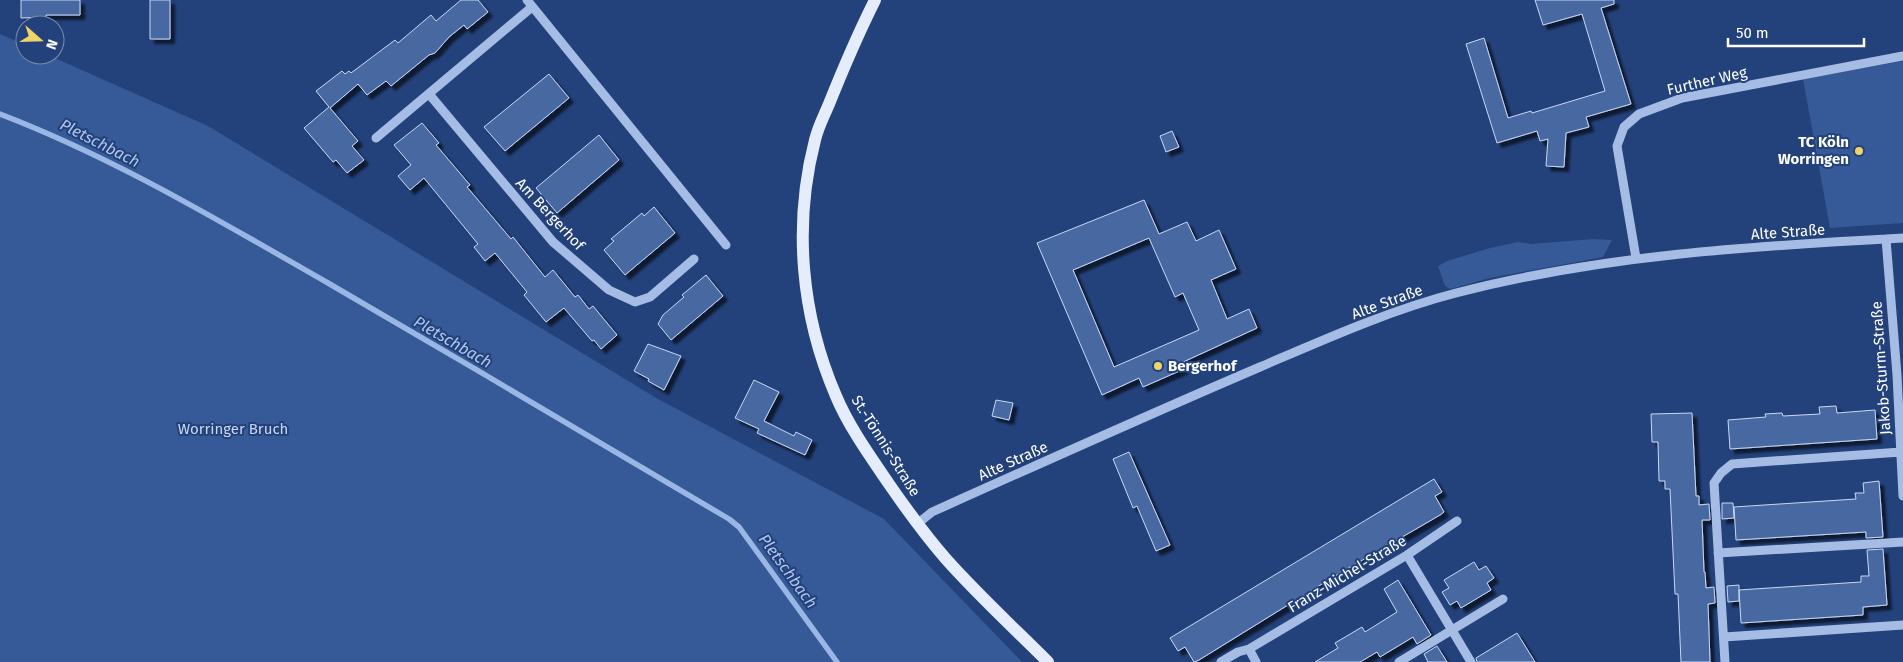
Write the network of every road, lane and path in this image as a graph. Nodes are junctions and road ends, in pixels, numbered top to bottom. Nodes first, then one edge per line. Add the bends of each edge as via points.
1 (875, 0) edge
2 (530, 4) edge
3 (1903, 56) edge
4 (429, 94) junction
5 (376, 138) dead end
6 (1903, 238) edge
7 (1886, 239) junction
8 (726, 245) dead end
9 (1636, 258) junction
10 (694, 260) dead end
11 (1901, 452) junction
12 (1903, 496) edge
13 (1457, 521) dead end
14 (917, 524) junction
15 (1903, 542) edge
16 (1718, 554) junction
17 (1408, 555) junction
18 (1503, 598) dead end
19 (1903, 626) edge
20 (1452, 630) junction
21 (1724, 637) junction
22 (1249, 650) junction
23 (1048, 662) edge
24 (1221, 662) edge
25 (1256, 662) edge
26 (1399, 662) edge
27 (1471, 662) edge
28 (1725, 662) edge

1 - 14 main road, St.-Tönnis-Straße via 843,68 816,138 803,213 804,270 810,315 821,358 836,397 862,445
2 - 4 street
2 - 8 street
3 - 9 street, Further Weg via 1682,98 1640,114 1624,127 1617,146
4 - 5 street
4 - 10 street, Am Bergerhof via 553,242 609,290 636,302 650,297
6 - 7 street, Alte Straße
7 - 9 street, Alte Straße
7 - 11 street, Jakob-Sturm-Straße
9 - 14 street, Alte Straße via 1458,292 1420,304 1323,340 1207,390 932,512
11 - 12 street, Jakob-Sturm-Straße
11 - 16 street via 1732,464 1714,484
13 - 17 street, Franz-Michel-Straße
14 - 23 main road, St.-Tönnis-Straße via 947,560
15 - 16 street
16 - 21 street
17 - 20 street
17 - 22 street, Franz-Michel-Straße
18 - 20 street
19 - 21 street
20 - 26 street
20 - 27 street
21 - 28 street
22 - 24 street, Franz-Michel-Straße
22 - 25 street

